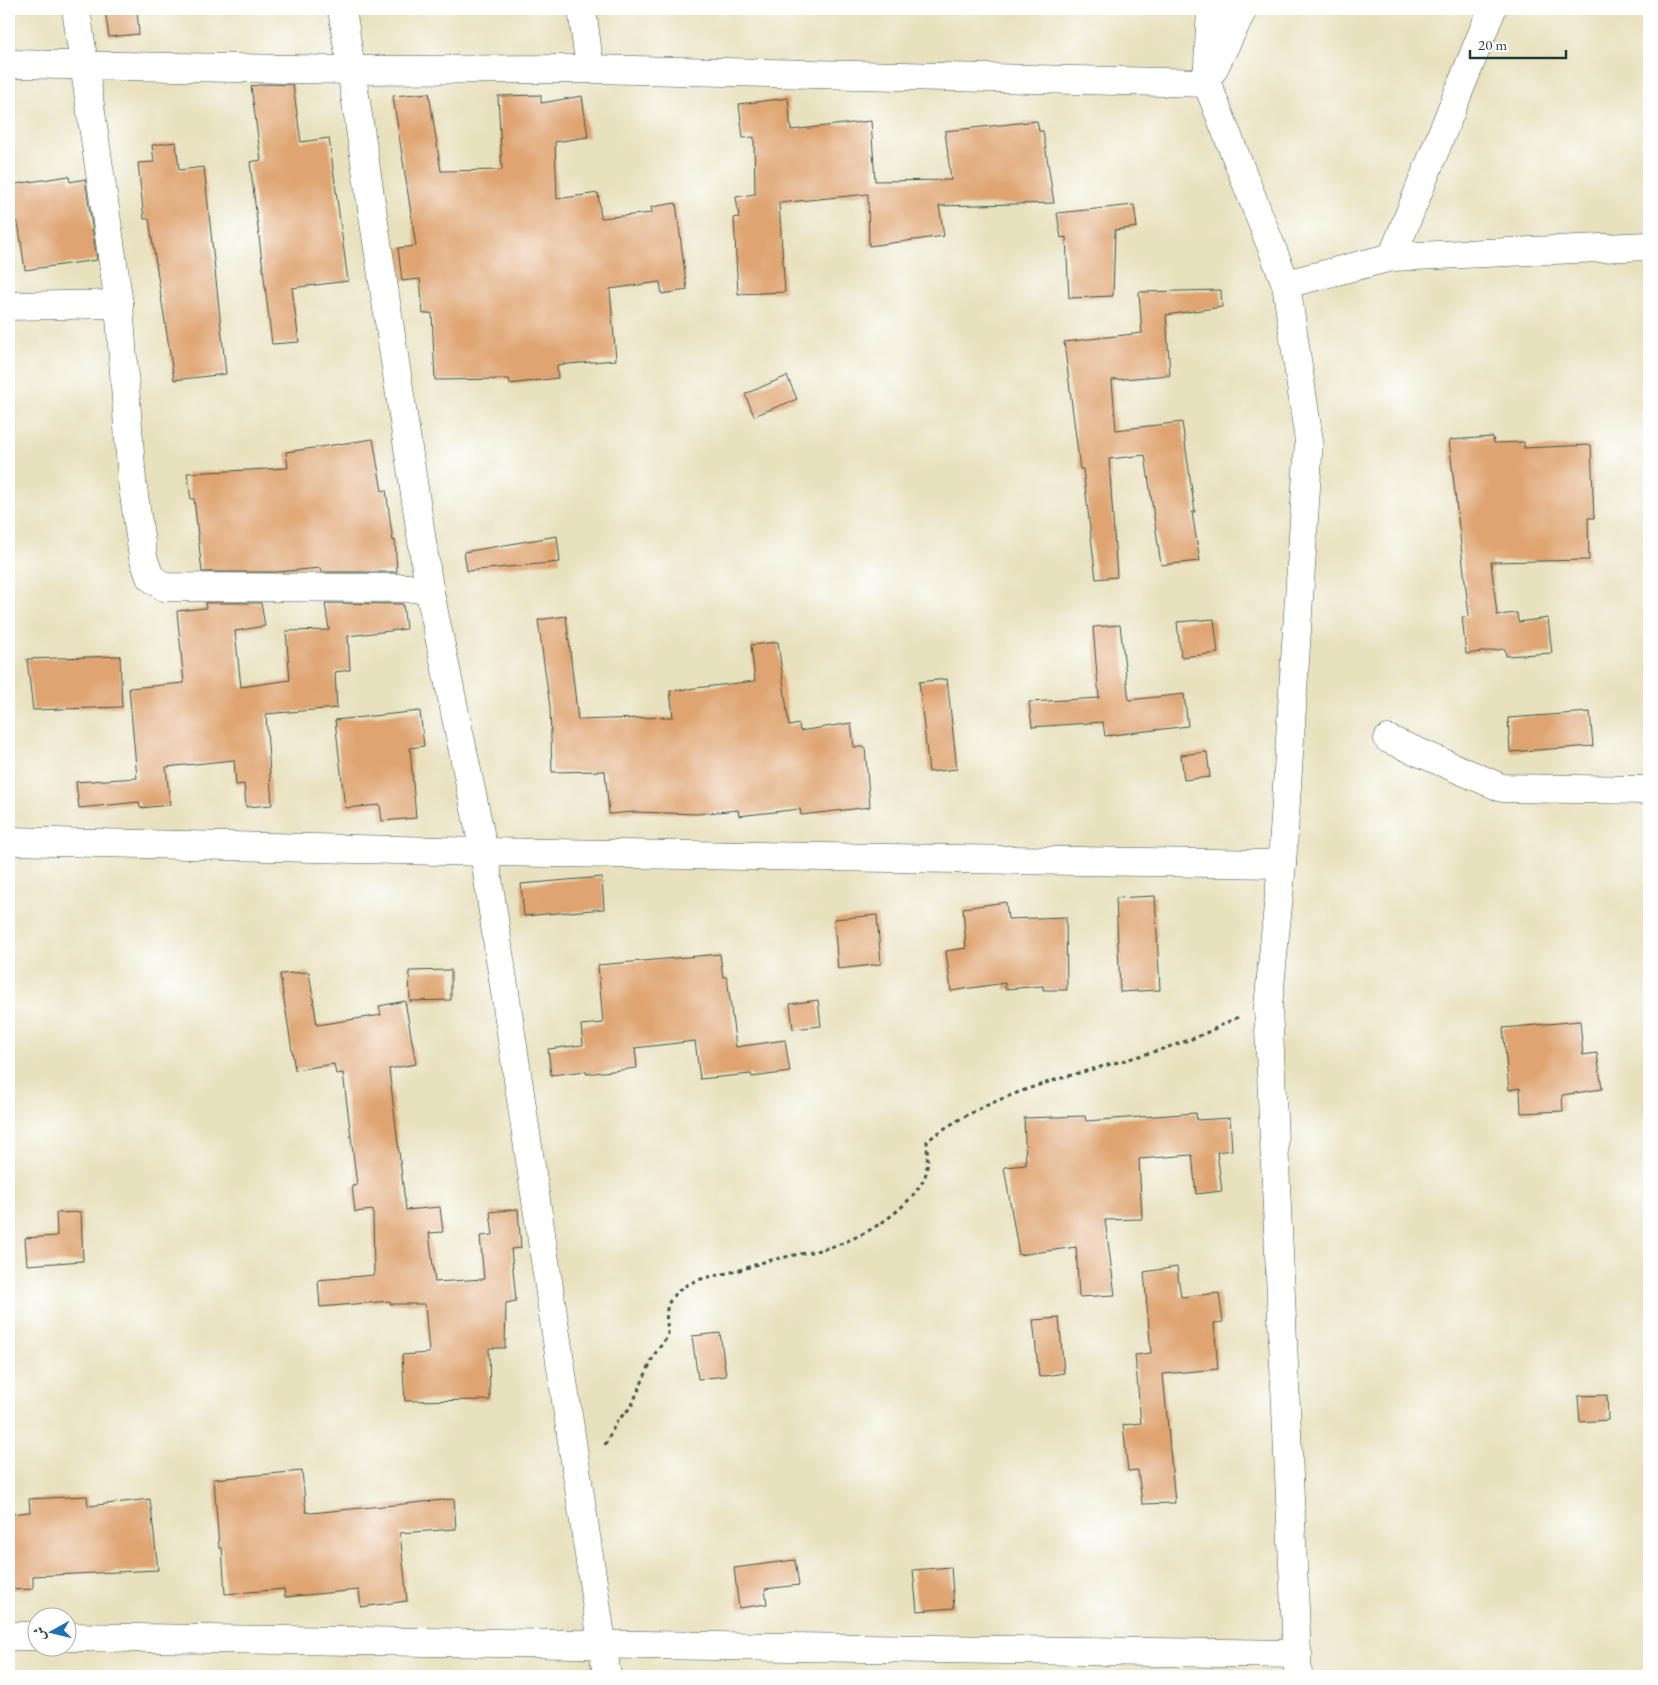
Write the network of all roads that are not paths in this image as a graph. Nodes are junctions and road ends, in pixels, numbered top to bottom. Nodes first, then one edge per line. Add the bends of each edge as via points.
1 (76, 9) edge
2 (342, 9) edge
3 (582, 9) edge
4 (1212, 9) edge
5 (1243, 9) edge
6 (1492, 9) edge
7 (9, 64) edge
8 (85, 67) junction
9 (590, 69) junction
10 (352, 70) junction
11 (1207, 83) junction
12 (1649, 246) edge
13 (1392, 257) junction
14 (1286, 284) junction
15 (119, 304) junction
16 (9, 306) edge
17 (428, 588) junction
18 (1388, 740) dead end
19 (1649, 790) edge
20 (9, 841) edge
21 (484, 852) junction
22 (1282, 864) junction
23 (9, 1636) edge
24 (28, 1636) edge
25 (78, 1637) edge
26 (602, 1644) junction
27 (1298, 1665) edge
28 (607, 1676) edge

1 - 8 street
2 - 10 street
3 - 9 street
4 - 11 street
5 - 11 street
6 - 13 street
7 - 8 street
8 - 10 street
8 - 15 street
9 - 10 street
9 - 11 street
10 - 17 street
11 - 14 street
12 - 13 street
13 - 14 street
14 - 22 street via 1309,442
15 - 16 street
15 - 17 street via 132,481 143,557 150,577 164,587
17 - 21 street
18 - 19 street via 1502,788
20 - 21 street
21 - 22 street
21 - 26 street
22 - 27 street via 1268,1007
23 - 24 street
25 - 26 street
26 - 27 street
26 - 28 street

